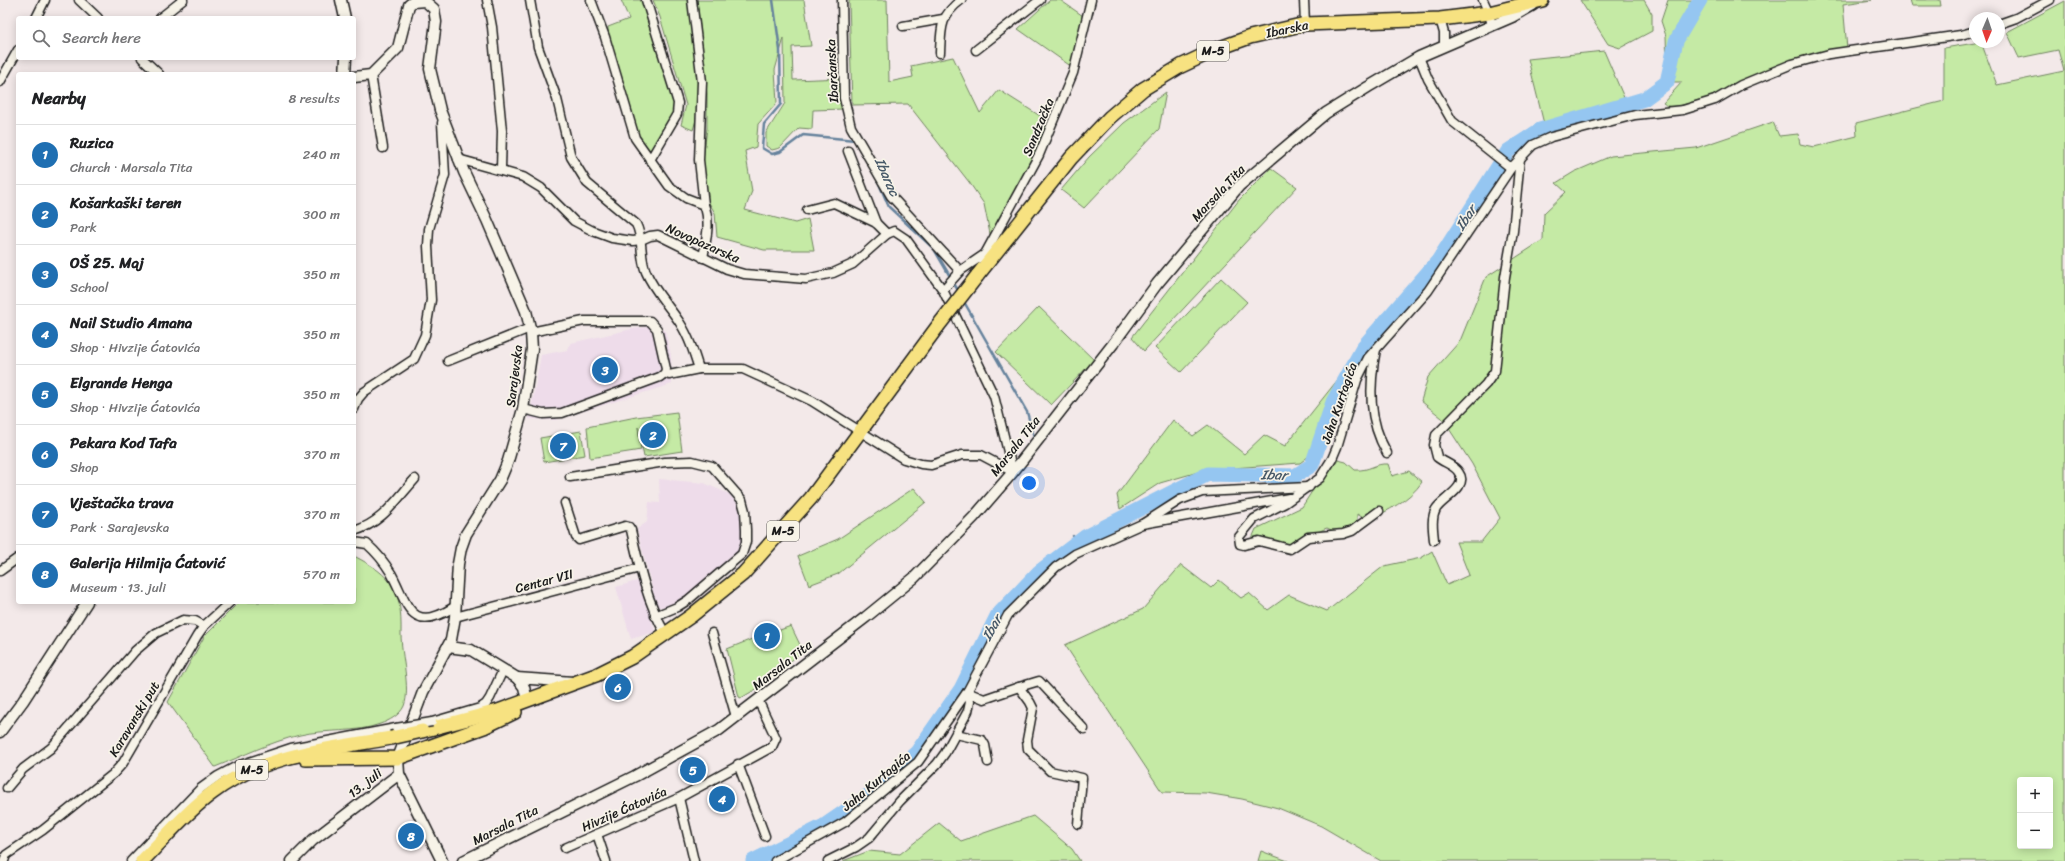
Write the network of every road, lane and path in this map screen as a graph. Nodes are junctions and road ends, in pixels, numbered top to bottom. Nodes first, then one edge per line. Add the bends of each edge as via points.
1 (45, 0) edge
2 (79, 0) edge
3 (184, 0) edge
4 (341, 0) edge
5 (487, 0) edge
6 (530, 0) edge
7 (591, 0) edge
8 (646, 0) edge
9 (692, 0) edge
10 (842, 0) edge
11 (961, 0) edge
12 (1040, 0) edge
13 (1091, 0) edge
14 (1304, 0) edge
15 (1482, 0) edge
16 (1542, 0) edge
17 (2050, 0) edge
18 (408, 2) edge
19 (433, 4) edge
20 (37, 16) edge
21 (96, 16) edge
22 (163, 16) edge
23 (345, 16) edge
24 (943, 19) junction
25 (1440, 19) junction
26 (1491, 20) junction
27 (2005, 22) edge
28 (1304, 24) junction
29 (903, 26) dead end
30 (1969, 33) edge
31 (1444, 46) junction
32 (976, 50) dead end
33 (940, 53) dead end
34 (16, 54) edge
35 (1419, 58) junction
36 (144, 60) edge
37 (346, 60) edge
38 (158, 72) edge
39 (345, 72) edge
40 (371, 75) junction
41 (356, 77) edge
42 (0, 82) edge
43 (440, 110) junction
44 (383, 148) dead end
45 (848, 151) dead end
46 (1520, 158) junction
47 (458, 159) junction
48 (650, 160) junction
49 (1508, 165) junction
50 (501, 169) junction
51 (704, 205) junction
52 (807, 210) dead end
53 (876, 223) junction
54 (887, 234) junction
55 (641, 240) junction
56 (988, 256) junction
57 (703, 258) junction
58 (957, 274) junction
59 (945, 287) junction
60 (530, 330) junction
61 (1376, 348) junction
62 (448, 361) dead end
63 (699, 368) junction
64 (665, 373) junction
65 (356, 404) edge
66 (523, 409) junction
67 (860, 430) junction
68 (1388, 453) dead end
69 (1013, 472) junction
70 (570, 477) dead end
71 (415, 479) dead end
72 (1309, 487) junction
73 (1297, 496) junction
74 (565, 503) dead end
75 (1379, 511) dead end
76 (1142, 524) junction
77 (356, 530) edge
78 (1434, 540) dead end
79 (356, 542) edge
80 (16, 559) edge
81 (640, 568) junction
82 (0, 571) edge
83 (86, 604) edge
84 (228, 604) edge
85 (455, 612) junction
86 (655, 616) junction
87 (204, 626) junction
88 (712, 633) dead end
89 (666, 635) junction
90 (448, 647) junction
91 (503, 670) junction
92 (517, 678) junction
93 (578, 682) junction
94 (1019, 687) junction
95 (967, 692) junction
96 (758, 700) junction
97 (527, 701) junction
98 (736, 717) junction
99 (1084, 729) dead end
100 (0, 732) edge
101 (394, 733) junction
102 (956, 734) junction
103 (284, 758) junction
104 (398, 758) junction
105 (988, 762) dead end
106 (738, 764) junction
107 (398, 774) junction
108 (7, 788) dead end
109 (679, 798) junction
110 (1078, 824) dead end
111 (597, 834) junction
112 (765, 836) dead end
113 (566, 848) dead end
114 (3, 857) edge
115 (131, 861) edge
116 (142, 861) edge
117 (292, 861) edge
118 (442, 861) edge
119 (463, 861) edge
120 (606, 861) edge
121 (694, 861) edge
122 (775, 861) edge
123 (828, 861) edge

1 - 20 street
2 - 21 street
3 - 22 street
4 - 23 street
5 - 50 street via 502,131
6 - 55 street via 538,47 557,99 571,157 586,183 636,224
7 - 48 street via 605,37 635,138
8 - 48 street via 678,103 677,114
9 - 51 street via 702,82 699,160
10 - 58 street, Ibarčanska via 844,98 851,127 891,196 946,255
11 - 24 street
12 - 32 street
13 - 56 street, Sandzačka via 1073,73 1039,155
14 - 28 street
15 - 26 street
16 - 26 main road, Ibarska / M-5
17 - 27 street
18 - 19 street via 425,1
18 - 40 street via 398,48
19 - 43 street, Sarajevska via 436,22 430,69
24 - 29 street
24 - 33 street
25 - 26 main road, Ibarska / M-5
25 - 28 main road, Ibarska / M-5
25 - 31 street
26 - 31 street, Marsala Tita
28 - 56 main road, Ibarska / M-5 via 1250,37 1217,49 1162,76 1110,117 1071,158
30 - 46 street, Jaha Kurtagića via 1829,54 1792,64 1741,85 1715,100 1689,108 1635,116 1551,137 1533,145
31 - 35 street, Marsala Tita
34 - 42 street
35 - 49 street via 1452,121
35 - 69 street, Marsala Tita via 1326,113 1240,186 1157,284
36 - 38 street
37 - 39 street
40 - 41 street
40 - 44 street
43 - 47 street, Sarajevska
43 - 65 street via 445,175 430,229 428,246 431,300 425,335 414,359 364,392
45 - 53 street
46 - 49 street, Jaha Kurtagića
46 - 78 street via 1495,371 1486,384 1436,435 1434,445 1437,457 1456,468 1461,475 1461,481 1436,510 1433,522
47 - 50 street, Novopazarska
47 - 60 street, Sarajevska via 523,304
48 - 51 street via 669,186 686,198
49 - 61 street, Jaha Kurtagića via 1428,290
50 - 55 street, Novopazarska via 523,176 541,188 574,222 612,238
51 - 57 street via 708,220
52 - 53 street via 834,203
53 - 54 street
54 - 57 street, Novopazarska via 853,264 834,273 806,279 744,274
54 - 59 street via 894,231 906,239
55 - 57 street, Novopazarska via 658,235
55 - 63 street via 645,271 688,337
56 - 58 street
56 - 67 main road, M-5, bridge via 977,276
58 - 59 street
59 - 69 street via 994,396
60 - 62 street
60 - 64 street via 584,321 650,321 658,330
60 - 66 street, Sarajevska via 532,349
61 - 68 street via 1370,400 1380,439
61 - 72 street, Jaha Kurtagića via 1357,380 1332,459 1320,478
63 - 64 street via 680,374
63 - 67 street via 742,370 812,401
64 - 66 street via 562,413 543,414
66 - 85 street, Sarajevska via 506,468 466,534 461,548
67 - 69 street via 904,460 921,464 940,463 962,454 980,455
67 - 89 main road, M-5 via 811,498 743,574
69 - 96 street, Marsala Tita via 974,517 914,578
70 - 86 street via 692,460 712,466 742,500 746,530 742,554 688,600 672,610
71 - 77 street via 380,518
72 - 73 street
72 - 76 street, Jaha Kurtagića via 1202,492 1180,500
73 - 75 street via 1254,519 1239,537 1240,544 1259,541 1290,549 1308,536 1352,531
73 - 76 street, Jaha Kurtagića
74 - 81 street via 579,540 629,527 632,530
76 - 95 street, Jaha Kurtagića via 1075,554 1032,589 1008,615
79 - 85 street, Centar VII via 367,544 377,555 390,572 404,604 414,613 424,618 434,618
80 - 82 street
81 - 85 street, Centar VII
81 - 86 street
83 - 100 street
84 - 87 street, Karavanski put
85 - 90 street, Sarajevska
86 - 89 street
87 - 108 street via 195,621 183,620 156,634 135,651 51,748 23,769
87 - 114 street, Karavanski put via 123,763 113,774 43,830
88 - 98 street
89 - 93 main road, M-5 via 626,660
90 - 91 street via 471,650
90 - 104 street, Sarajevska via 423,692
91 - 92 street
91 - 101 street, bridge via 486,704 480,708
92 - 93 street
92 - 97 street via 524,687
93 - 97 main road, M-5
94 - 95 street via 984,699
94 - 99 street via 1039,681
94 - 110 street via 1032,708 1028,749 1050,771 1082,778
95 - 102 street, Jaha Kurtagića via 970,706
95 - 122 street, Jaha Kurtagića via 918,762 845,822
96 - 98 street, Marsala Tita
96 - 106 street, Hivzije Ćatovića via 776,740 772,747
97 - 101 main road, M-5, bridge via 468,720 422,731
97 - 104 main road via 509,716
98 - 119 street, Marsala Tita via 719,730 635,776
101 - 103 main road, M-5
101 - 115 street via 291,748 237,766 200,789
102 - 105 street via 982,740
102 - 123 street, Jaha Kurtagića via 937,764 900,801 869,838
103 - 104 main road
103 - 116 main road, M-5 via 245,773 212,793
104 - 107 street
106 - 109 street, Hivzije Ćatovića
106 - 112 street
107 - 117 street, 13. juli via 313,840
107 - 118 street, 13. juli
109 - 111 street, Hivzije Ćatovića
109 - 121 street
111 - 113 street, Hivzije Ćatovića
111 - 120 street

